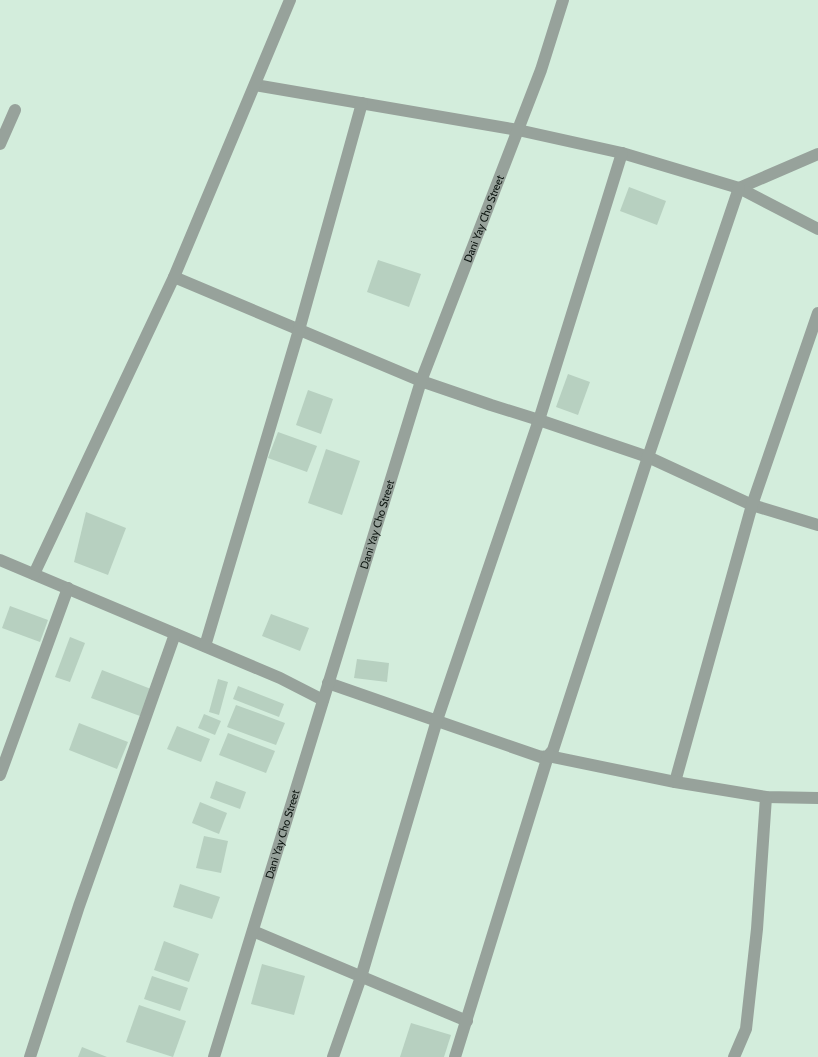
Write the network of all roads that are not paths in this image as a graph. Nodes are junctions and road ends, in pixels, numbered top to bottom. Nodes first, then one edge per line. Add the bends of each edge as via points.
1 (290, 0) edge
2 (563, 0) edge
3 (255, 85) junction
4 (362, 103) junction
5 (15, 110) dead end
6 (518, 130) junction
7 (0, 144) edge
8 (622, 153) junction
9 (818, 154) edge
10 (739, 188) junction
11 (818, 229) edge
12 (174, 277) junction
13 (818, 313) edge
14 (299, 330) junction
15 (421, 381) junction
16 (539, 420) junction
17 (648, 457) junction
18 (752, 505) junction
19 (818, 525) edge
20 (0, 560) edge
21 (34, 574) junction
22 (68, 588) junction
23 (175, 634) junction
24 (205, 646) junction
25 (328, 683) junction
26 (323, 700) junction
27 (437, 720) junction
28 (548, 756) junction
29 (0, 774) edge
30 (675, 782) junction
31 (766, 797) junction
32 (818, 798) edge
33 (253, 931) junction
34 (361, 977) junction
35 (467, 1021) junction
36 (30, 1057) edge
37 (214, 1057) edge
38 (333, 1057) edge
39 (455, 1057) edge
40 (734, 1057) edge

1 - 3 street
2 - 6 street, Dani Yay Cho Street via 541,70
3 - 4 street
3 - 12 street
4 - 6 street
4 - 14 street
5 - 7 street
6 - 8 street
6 - 15 street, Dani Yay Cho Street
8 - 10 street
8 - 16 street
9 - 10 street
10 - 11 street
10 - 17 street
12 - 14 street
12 - 21 street
13 - 18 street
14 - 15 street
14 - 24 street
15 - 16 street
15 - 25 street, Dani Yay Cho Street
16 - 17 street
16 - 27 street
17 - 18 street
17 - 28 street via 553,750
18 - 19 street
18 - 30 street
20 - 21 street
21 - 22 street
22 - 23 street
22 - 29 street
23 - 24 street
23 - 36 street via 79,906
24 - 26 street via 280,678
25 - 26 street, Dani Yay Cho Street
25 - 27 street
26 - 33 street, Dani Yay Cho Street
27 - 28 street via 541,756
27 - 34 street
28 - 30 street
28 - 35 street
30 - 31 street
31 - 32 street
31 - 40 street via 757,929 746,1029
33 - 34 street
33 - 37 street, Dani Yay Cho Street
34 - 35 street
34 - 38 street
35 - 39 street

